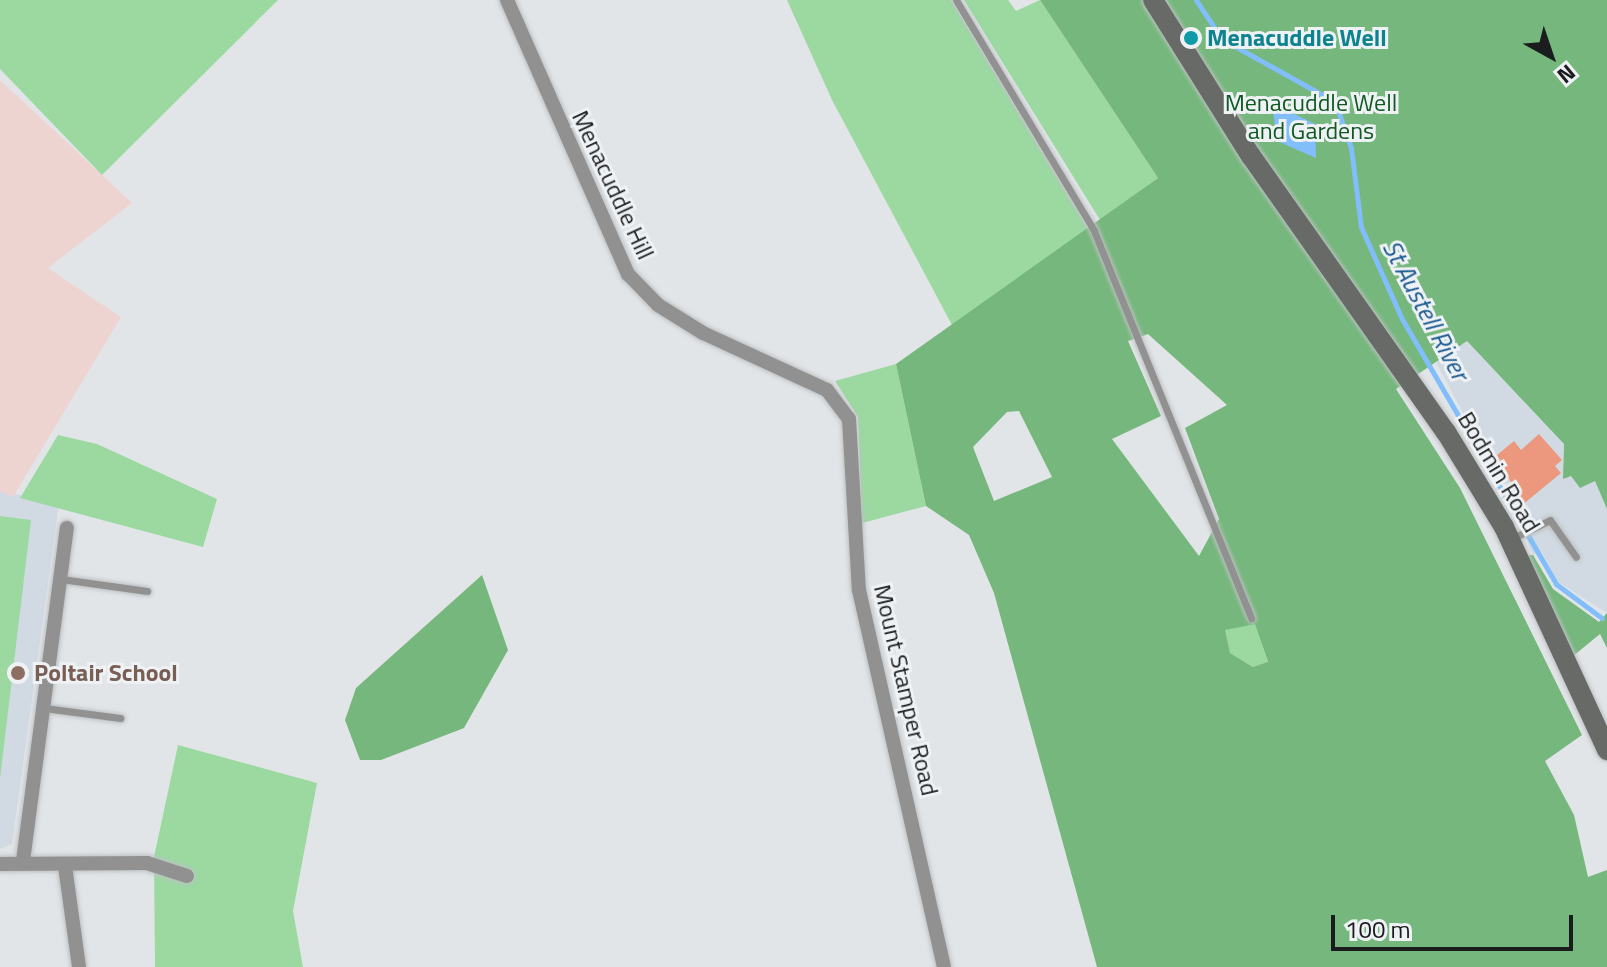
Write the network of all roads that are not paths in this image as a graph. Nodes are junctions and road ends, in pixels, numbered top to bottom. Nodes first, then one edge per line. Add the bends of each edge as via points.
1 (507, 0) edge
2 (956, 0) edge
3 (1153, 0) edge
4 (849, 419) joint
5 (67, 528) dead end
6 (1515, 536) junction
7 (1576, 557) dead end
8 (61, 579) junction
9 (147, 591) dead end
10 (1251, 618) dead end
11 (44, 708) junction
12 (120, 718) dead end
13 (1607, 750) edge
14 (23, 861) junction
15 (0, 864) edge
16 (65, 866) junction
17 (187, 876) dead end
18 (79, 967) edge
19 (944, 967) edge

1 - 4 street, Menacuddle Hill via 628,274 658,305 703,333 827,390
2 - 10 lane via 1094,231
3 - 6 main road, Bodmin Road via 1251,156
4 - 19 street, Mount Stamper Road via 859,590
5 - 8 street
6 - 7 lane via 1550,520
6 - 13 main road, Bodmin Road
8 - 9 lane
8 - 11 street
11 - 12 lane
11 - 14 street
14 - 15 street
14 - 16 street
16 - 17 street via 147,863
16 - 18 street

